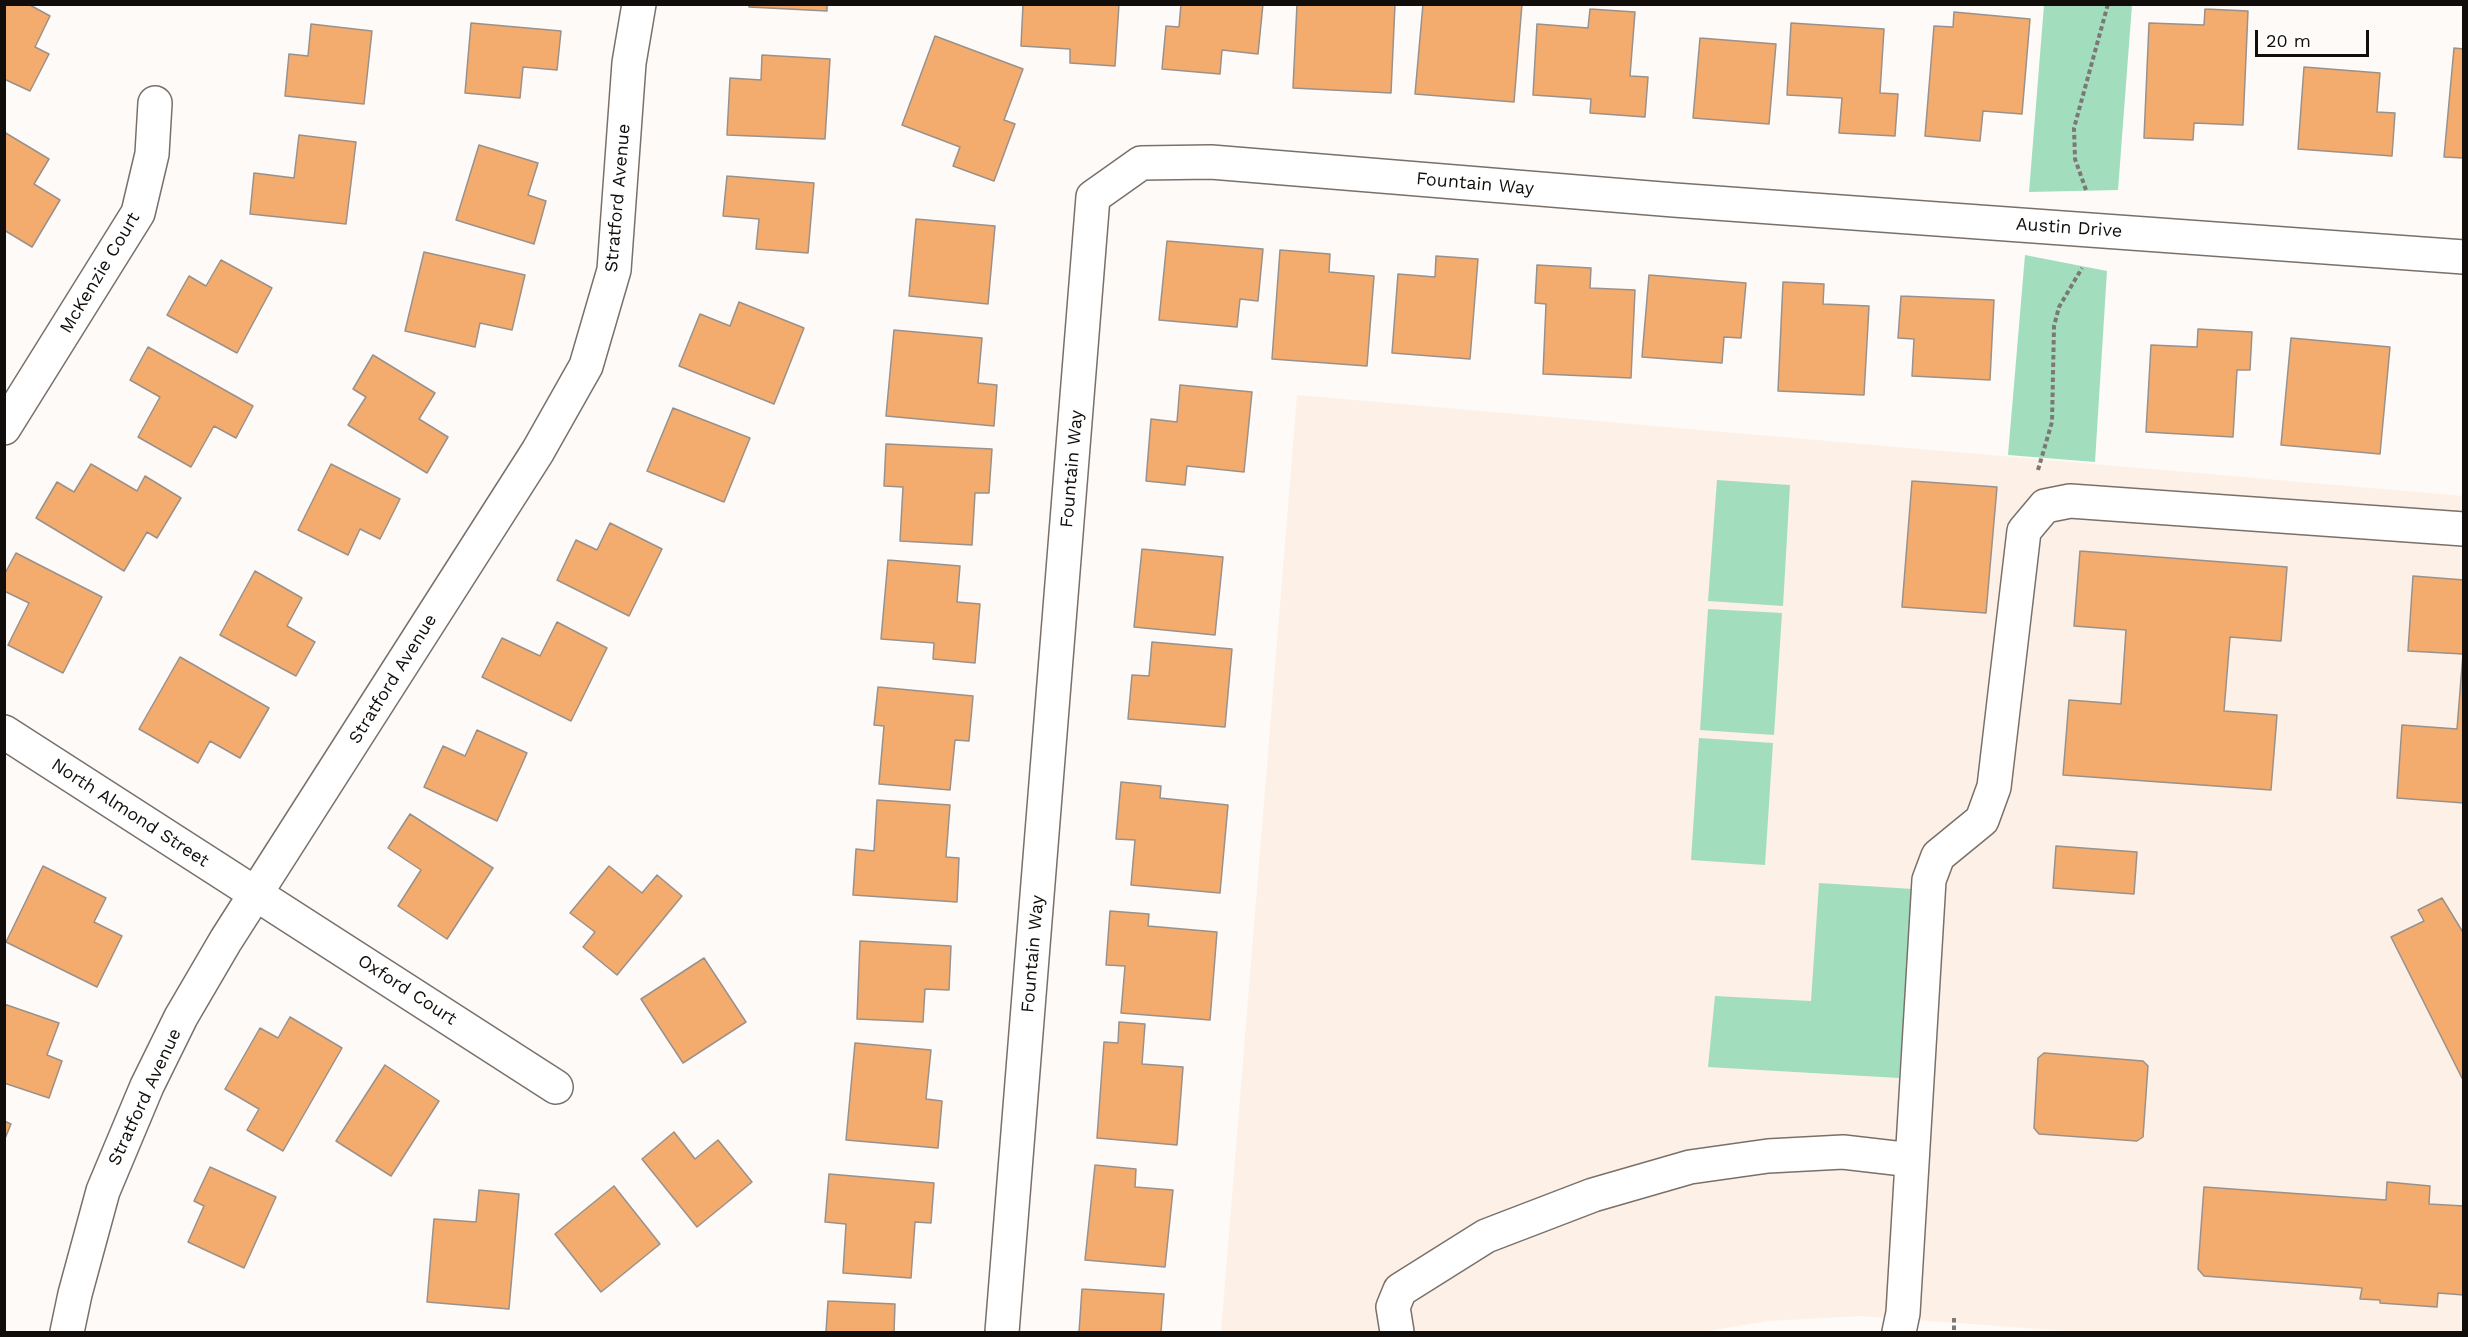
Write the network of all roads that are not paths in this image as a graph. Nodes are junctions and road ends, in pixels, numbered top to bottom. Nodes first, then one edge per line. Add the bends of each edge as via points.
1 (639, 4) edge
2 (155, 103) dead end
3 (1674, 200) joint
4 (2463, 257) edge
5 (4, 428) edge
6 (2463, 529) edge
7 (4, 732) edge
8 (257, 893) junction
9 (556, 1087) dead end
10 (1912, 1160) junction
11 (67, 1332) edge
12 (1002, 1332) edge
13 (1397, 1332) edge
14 (1899, 1332) edge

1 - 8 street, Stratford Avenue via 629,63 614,270 586,366 538,451
2 - 5 street, McKenzie Court via 152,154 138,213
3 - 4 street, Austin Drive
3 - 12 street, Fountain Way via 1211,162 1141,163 1094,197
6 - 10 street via 2070,501 2045,506 2024,531 1994,787 1982,820 1938,856 1929,880
7 - 8 street, North Almond Street
8 - 9 street, Oxford Court
8 - 11 street, Stratford Avenue via 181,1017 119,1148 90,1232
10 - 13 street via 1843,1152 1768,1156 1690,1167 1593,1195 1486,1236 1400,1290 1393,1307
10 - 14 street

